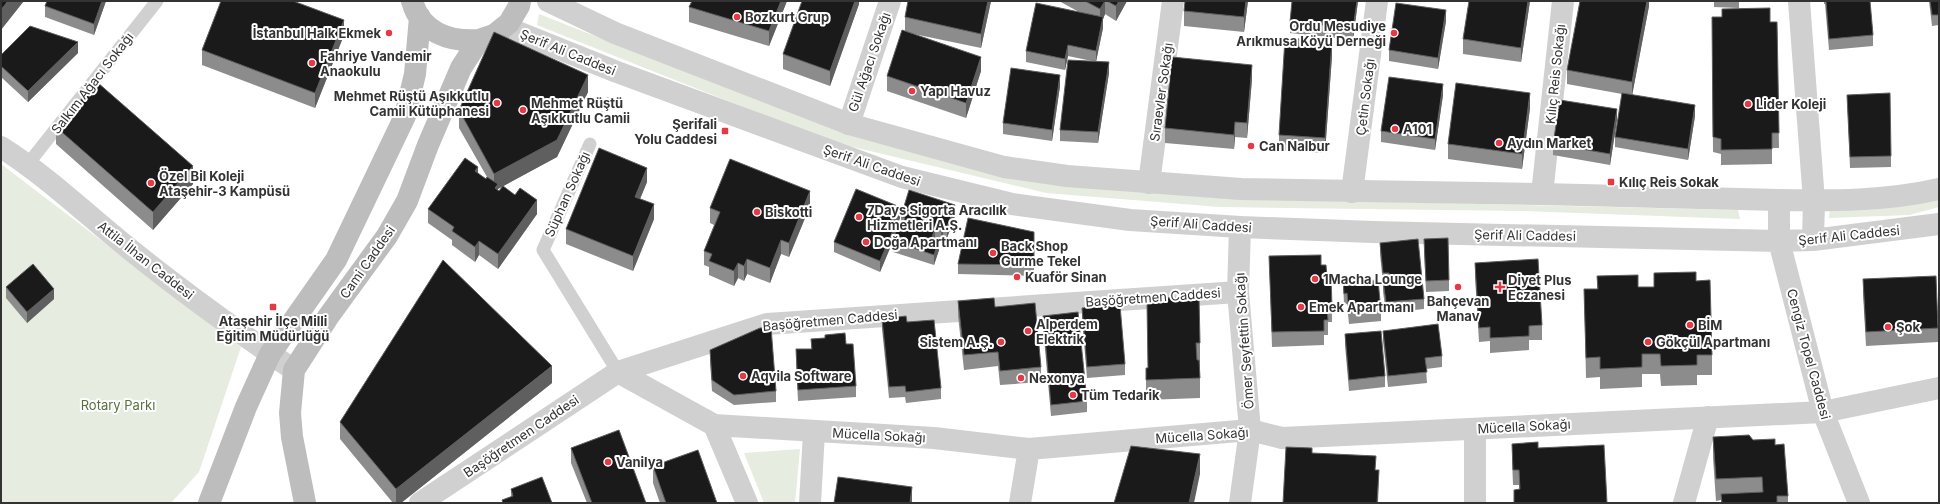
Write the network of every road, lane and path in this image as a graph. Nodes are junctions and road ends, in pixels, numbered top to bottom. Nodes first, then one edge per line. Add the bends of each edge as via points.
1 (157, 1) edge
2 (520, 1) edge
3 (548, 1) edge
4 (890, 1) edge
5 (1173, 1) edge
6 (1377, 1) edge
7 (1563, 1) edge
8 (1799, 1) edge
9 (416, 9) edge
10 (486, 37) junction
11 (617, 72) junction
12 (849, 124) junction
13 (590, 144) joint
14 (1, 147) edge
15 (28, 164) junction
16 (1149, 183) junction
17 (1939, 189) edge
18 (1352, 192) junction
19 (1542, 194) junction
20 (1779, 200) junction
21 (1814, 201) junction
22 (1939, 224) edge
23 (1240, 227) junction
24 (1813, 240) junction
25 (1779, 241) junction
26 (1238, 292) junction
27 (270, 354) junction
28 (294, 370) junction
29 (618, 372) junction
30 (1939, 388) edge
31 (1823, 412) junction
32 (1708, 417) junction
33 (714, 425) junction
34 (1475, 429) junction
35 (1250, 430) junction
36 (814, 432) junction
37 (1029, 449) junction
38 (216, 496) edge
39 (305, 503) edge
40 (420, 503) edge
41 (747, 503) edge
42 (810, 503) edge
43 (1020, 503) edge
44 (1240, 503) edge
45 (1475, 503) edge
46 (1684, 503) edge
47 (1859, 503) edge

1 - 15 lane, Salkım Ağacı Sokağı
2 - 10 main road, Cami Caddesi via 509,23
3 - 12 street via 615,33
4 - 12 street, Gül Ağacı Sokağı
5 - 16 street, Sıraevler Sokağı
6 - 18 street, Çetin Sokağı
7 - 19 street, Kılıç Reis Sokağı
8 - 21 street
9 - 10 main road via 431,29 446,38 462,41
9 - 27 main road, Cami Caddesi via 415,74 405,116 336,260
10 - 11 street, Şerif Ali Caddesi via 515,31
10 - 28 main road, Cami Caddesi via 461,68 406,201 387,236 328,317
11 - 13 path, Süphan Sokağı
11 - 23 street, Şerif Ali Caddesi via 902,177 1012,204 1130,220
12 - 16 street via 1004,167 1067,176
13 - 29 lane, Süphan Sokağı via 543,250
14 - 15 street, Attila İlhan Caddesi
15 - 27 street, Attila İlhan Caddesi via 136,254
16 - 18 street
17 - 21 street via 1908,196
18 - 19 street
19 - 20 street
20 - 21 street
20 - 25 street, Cengiz Topel Caddesi
21 - 24 street
22 - 24 street, Şerif Ali Caddesi
23 - 25 street, Şerif Ali Caddesi
23 - 26 street, Ömer Seyfettin Sokağı
24 - 25 street, Şerif Ali Caddesi
25 - 31 street, Cengiz Topel Caddesi
26 - 29 street, Başöğretmen Caddesi via 767,324
26 - 35 street, Ömer Seyfettin Sokağı
27 - 28 street, Attila İlhan Caddesi
27 - 38 main road, Cami Caddesi via 246,407
28 - 39 main road, Cami Caddesi via 291,421
29 - 33 street, Mücella Sokağı
29 - 40 street, Başöğretmen Caddesi
30 - 31 street, Mücella Sokağı
31 - 32 street, Mücella Sokağı
31 - 47 street, Cengiz Topel Caddesi
32 - 34 street, Mücella Sokağı
32 - 46 street
33 - 36 street, Mücella Sokağı
33 - 41 street
34 - 35 street, Mücella Sokağı via 1282,438
34 - 45 street
35 - 37 street, Mücella Sokağı
35 - 44 street, Ömer Seyfettin Sokağı
36 - 37 street, Mücella Sokağı via 934,438
36 - 42 street
37 - 43 street

